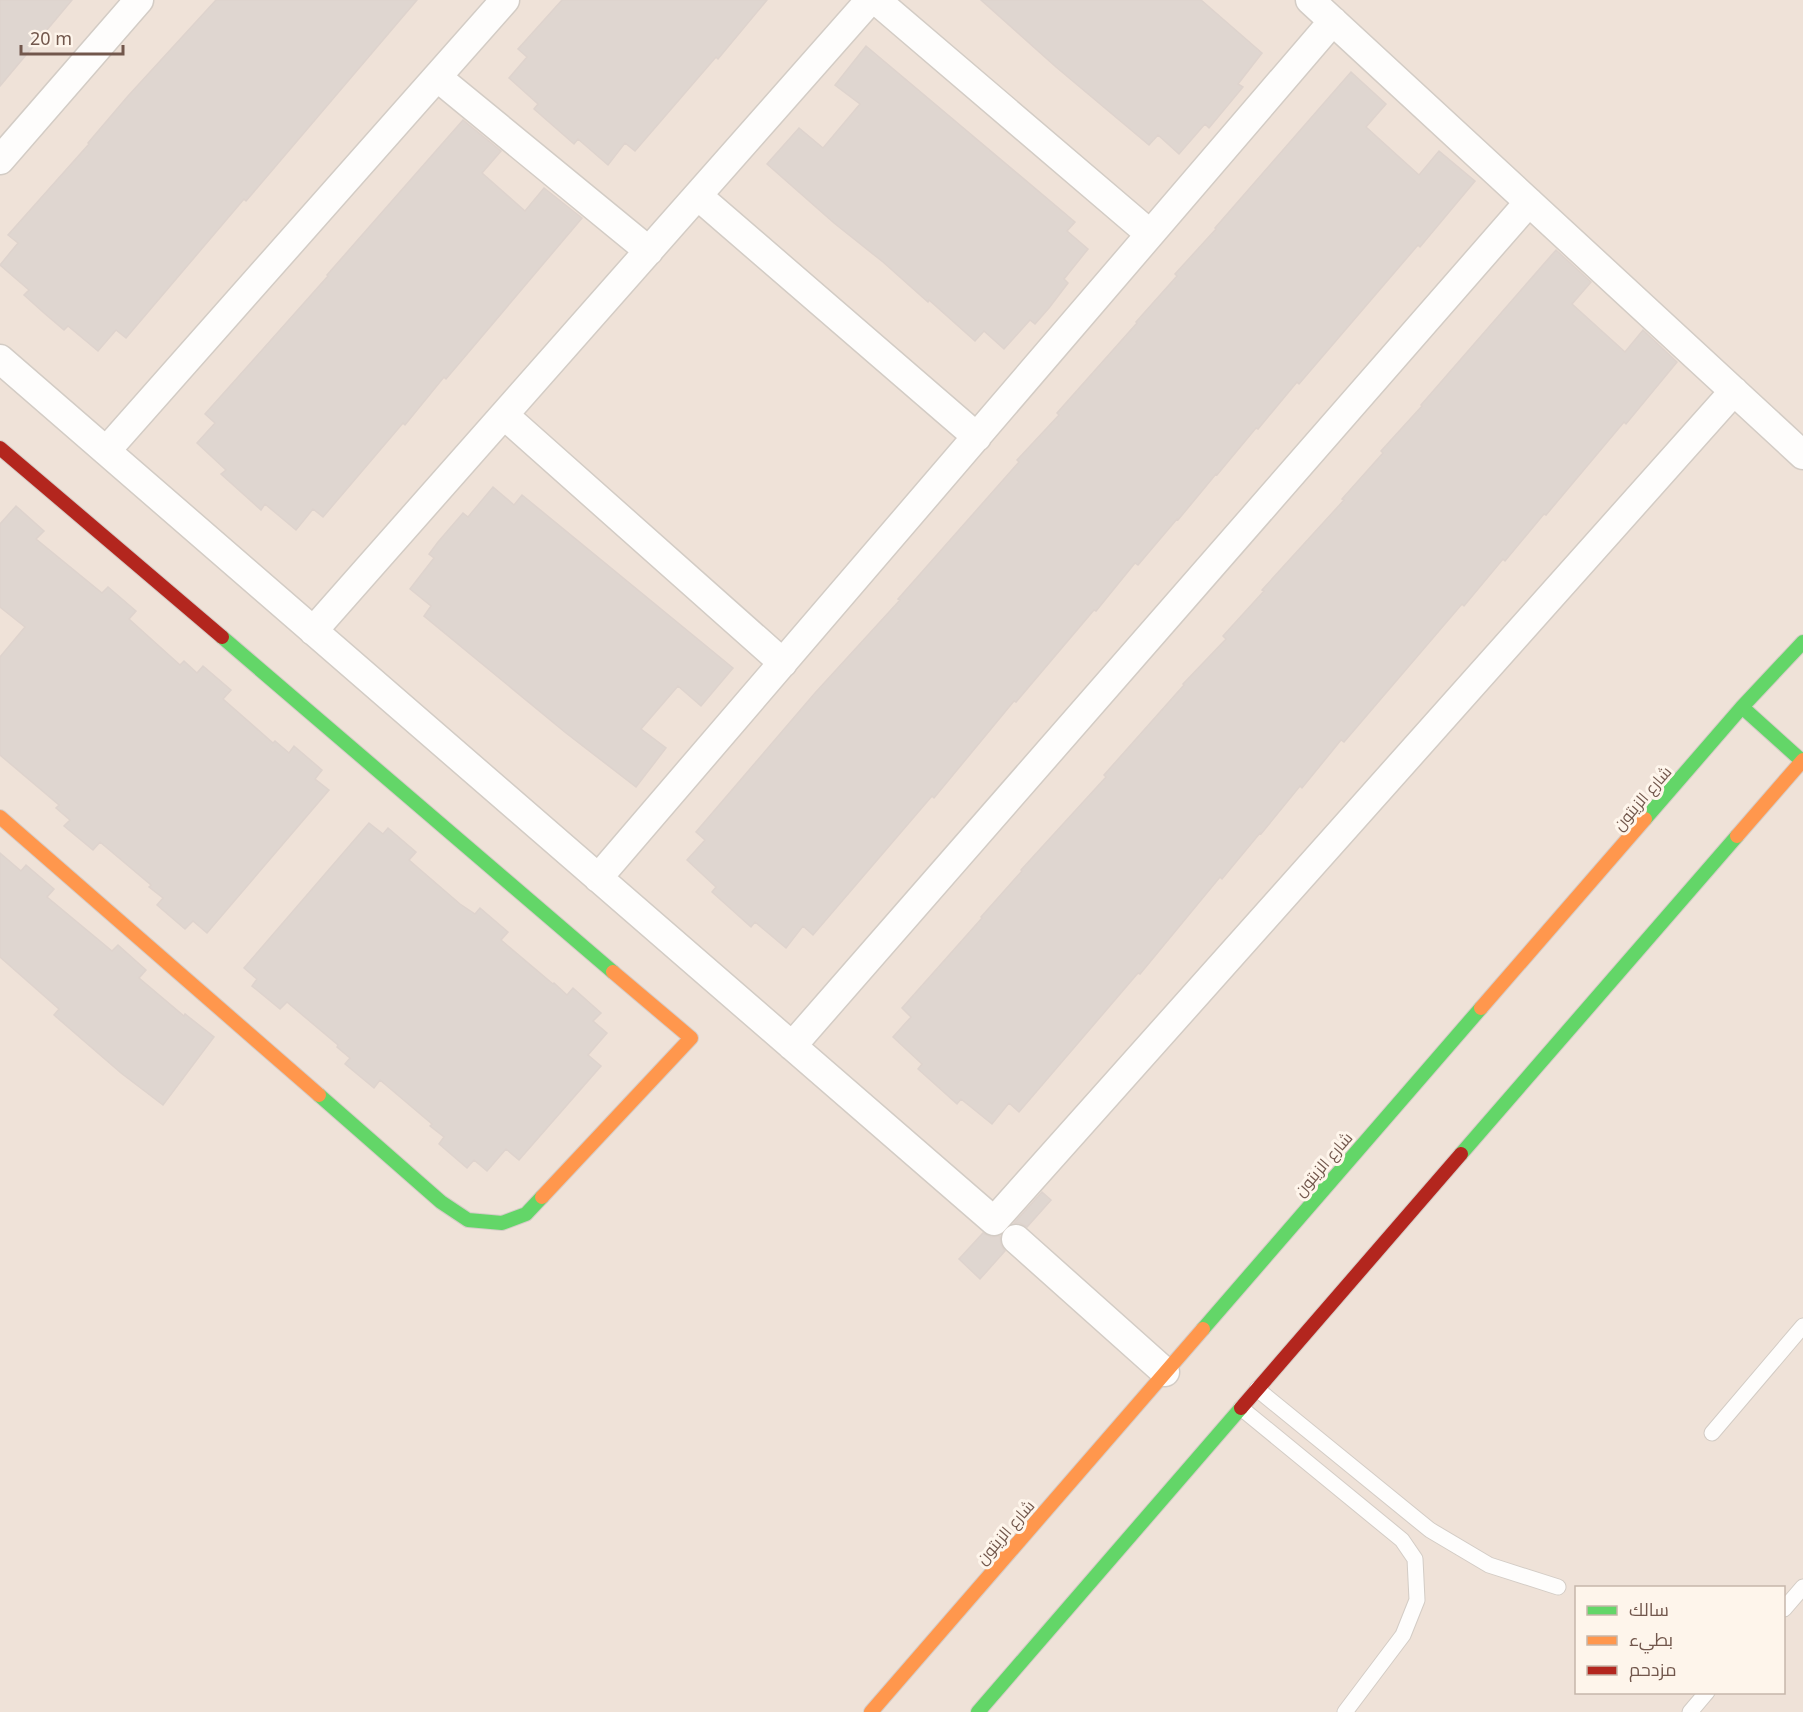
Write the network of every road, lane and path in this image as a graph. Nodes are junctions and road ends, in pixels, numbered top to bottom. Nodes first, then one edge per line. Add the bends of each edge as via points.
1 (139, 0) edge
2 (505, 0) edge
3 (870, 0) edge
4 (876, 0) edge
5 (1310, 0) edge
6 (1333, 21) junction
7 (437, 77) junction
8 (0, 160) edge
9 (698, 196) junction
10 (1529, 202) junction
11 (1150, 234) junction
12 (649, 251) junction
13 (0, 359) edge
14 (1734, 391) junction
15 (504, 415) junction
16 (976, 437) junction
17 (0, 448) edge
18 (106, 452) junction
19 (1803, 455) edge
20 (313, 631) junction
21 (1803, 642) edge
22 (783, 663) junction
23 (1742, 707) junction
24 (1803, 761) edge
25 (0, 817) edge
26 (598, 878) junction
27 (792, 1046) junction
28 (1016, 1239) dead end
29 (1803, 1326) edge
30 (1165, 1372) junction
31 (1257, 1389) junction
32 (1241, 1408) junction
33 (1712, 1433) dead end
34 (1558, 1587) dead end
35 (1803, 1587) edge
36 (1785, 1608) edge
37 (1705, 1694) edge
38 (872, 1712) edge
39 (978, 1712) edge
40 (1345, 1712) edge
41 (1690, 1712) edge

1 - 8 street
2 - 7 street
3 - 9 street
4 - 11 street
5 - 6 street
6 - 10 street
6 - 11 street
7 - 12 street
7 - 18 street
9 - 12 street
9 - 16 street
10 - 14 street
10 - 27 street
11 - 16 street
12 - 15 street
13 - 18 street
14 - 19 street
14 - 27 street via 994,1221
15 - 20 street
15 - 22 street
16 - 22 street
17 - 25 main road via 691,1038 526,1214 502,1223 468,1220 441,1202
18 - 20 street
20 - 26 street
21 - 23 main road, شارع الزيتون
22 - 26 street
23 - 24 main road
23 - 30 main road, شارع الزيتون
24 - 31 main road
26 - 27 street
28 - 30 street
29 - 33 lane
30 - 38 main road, شارع الزيتون
31 - 32 main road
31 - 34 lane via 1430,1530 1489,1565
32 - 39 main road
32 - 40 lane via 1402,1540 1415,1559 1417,1600 1403,1635
35 - 36 lane
37 - 41 lane

